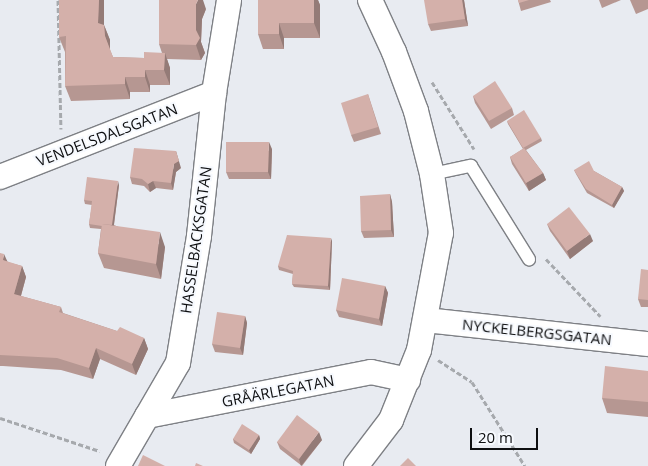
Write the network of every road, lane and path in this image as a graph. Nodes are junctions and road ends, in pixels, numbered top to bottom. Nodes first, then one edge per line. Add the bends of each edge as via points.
1 (58, 0) edge
2 (229, 0) edge
3 (370, 0) edge
4 (214, 93) junction
5 (63, 152) junction
6 (432, 174) junction
7 (0, 177) edge
8 (529, 259) dead end
9 (426, 320) junction
10 (648, 344) edge
11 (419, 350) junction
12 (408, 380) junction
13 (147, 416) junction
14 (0, 418) edge
15 (120, 463) edge
16 (356, 466) edge
17 (525, 466) edge

1 - 5 path
2 - 4 street, HASSELBACKSGATAN
3 - 6 street via 416,111
4 - 5 street, VENDELSDALSGATAN
4 - 13 street, HASSELBACKSGATAN via 199,236 178,363
5 - 7 street, VENDELSDALSGATAN
6 - 8 lane via 471,166
6 - 9 street via 441,233
9 - 10 street, NYCKELBERGSGATAN
9 - 11 street
11 - 12 street
11 - 17 path via 472,382
12 - 13 street, GRÅÄRLEGATAN via 372,372
12 - 16 street via 391,420
13 - 15 street, HASSELBACKSGATAN
14 - 15 path

